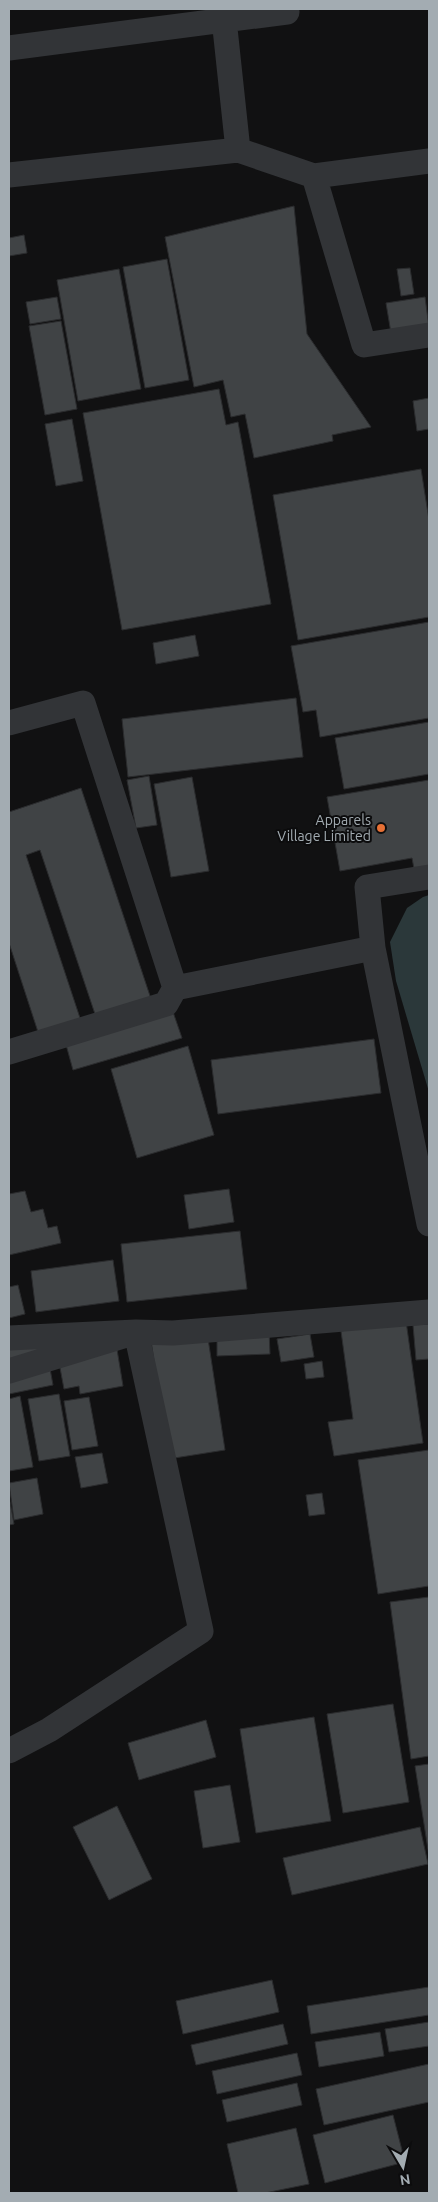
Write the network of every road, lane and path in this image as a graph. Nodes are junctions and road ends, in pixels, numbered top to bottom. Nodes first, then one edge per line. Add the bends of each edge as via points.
1 (294, 10) edge
2 (224, 19) junction
3 (9, 48) edge
4 (238, 150) junction
5 (429, 161) edge
6 (9, 175) edge
7 (314, 176) junction
8 (429, 335) edge
9 (9, 723) edge
10 (429, 877) edge
11 (373, 948) junction
12 (176, 988) junction
13 (9, 1052) edge
14 (429, 1224) edge
15 (429, 1312) edge
16 (136, 1332) junction
17 (9, 1338) edge
18 (9, 1371) edge
19 (9, 1751) edge

1 - 2 street
2 - 3 street
2 - 4 street
4 - 6 street
4 - 7 street
5 - 7 street
7 - 8 street via 364,344
9 - 12 street via 83,703
10 - 11 street via 367,887
11 - 12 street
11 - 14 street
12 - 13 street via 166,1004
15 - 16 street via 174,1333
16 - 17 street
16 - 18 street
16 - 19 street via 201,1631 49,1730

